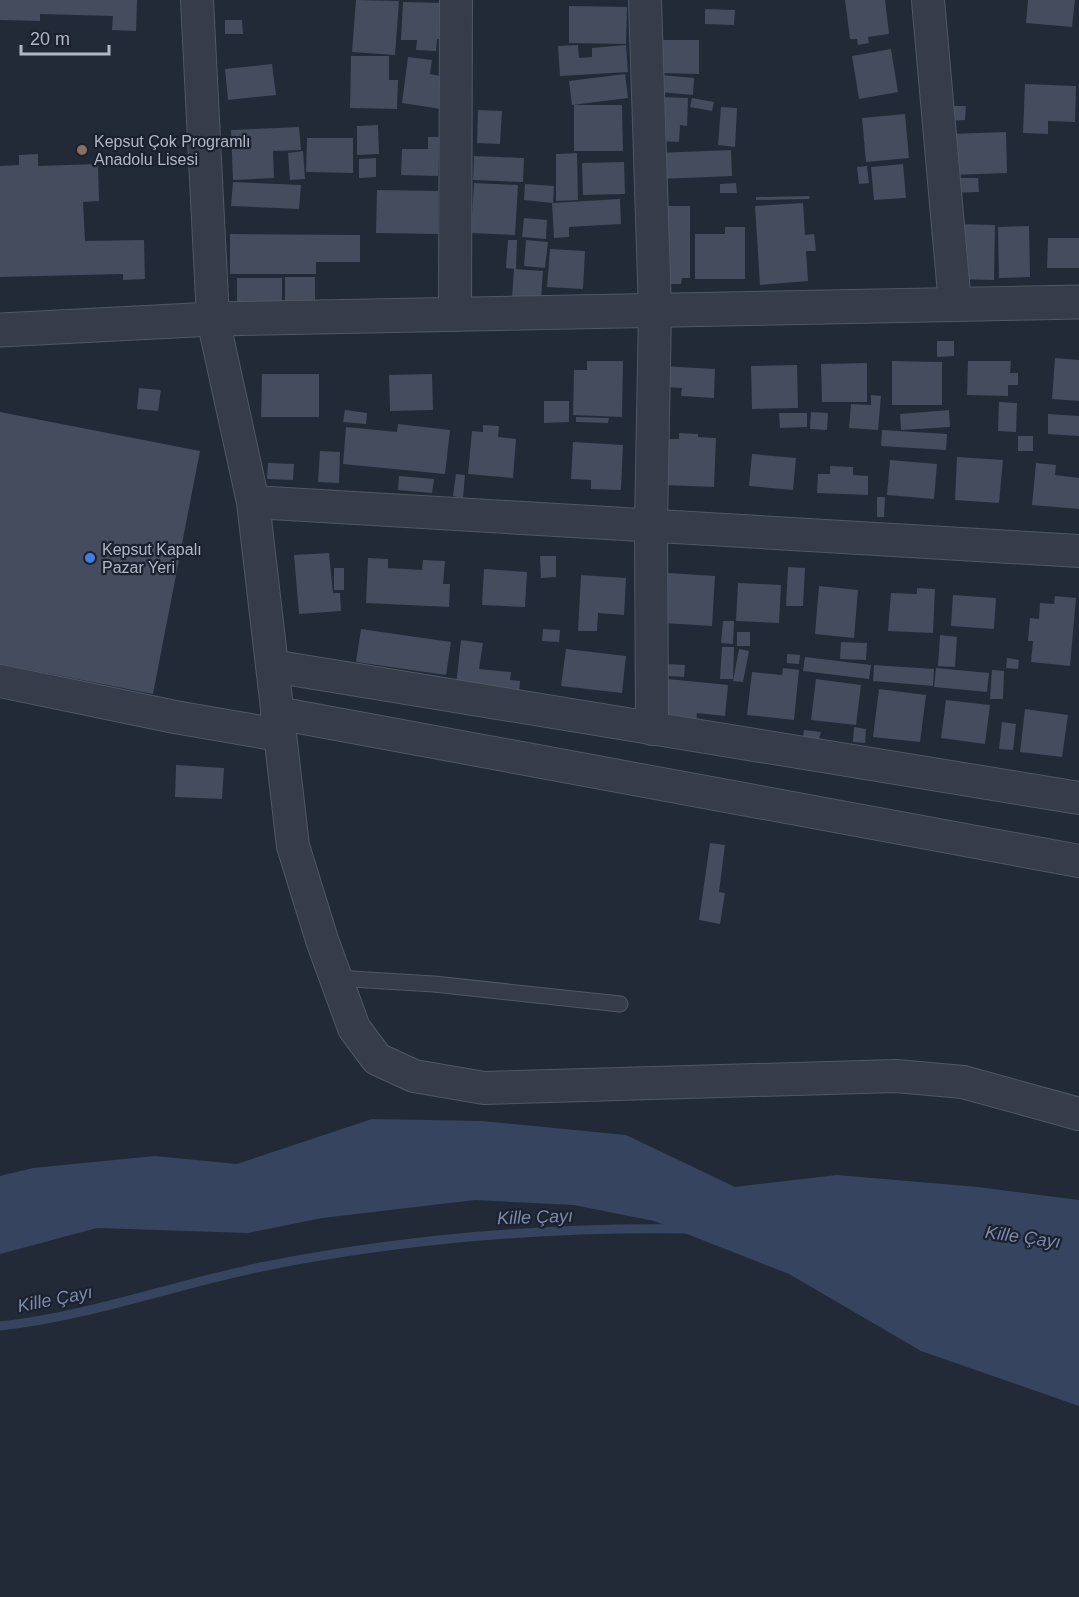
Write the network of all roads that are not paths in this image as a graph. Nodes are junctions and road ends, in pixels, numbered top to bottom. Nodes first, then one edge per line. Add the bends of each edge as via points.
1 (197, 0) edge
2 (456, 0) edge
3 (645, 0) edge
4 (928, 0) edge
5 (1079, 302) edge
6 (955, 305) junction
7 (655, 311) junction
8 (455, 315) junction
9 (213, 319) junction
10 (0, 330) edge
11 (253, 502) junction
12 (651, 525) junction
13 (1079, 551) edge
14 (272, 666) junction
15 (0, 681) edge
16 (278, 724) junction
17 (652, 729) junction
18 (1079, 798) edge
19 (1079, 861) edge
20 (335, 978) junction
21 (620, 1004) dead end
22 (1079, 1114) edge

1 - 9 street
2 - 8 street
3 - 7 street
4 - 6 street
5 - 6 street
6 - 7 street
7 - 8 street
7 - 12 street
8 - 9 street
9 - 10 street
9 - 11 street
11 - 12 street
11 - 14 street
12 - 13 street
12 - 17 street
14 - 16 street
14 - 17 street
15 - 16 street via 175,717
16 - 19 street
16 - 20 street via 293,846
17 - 18 street
20 - 21 lane via 434,984
20 - 22 street via 354,1028 376,1059 414,1076 484,1088 896,1076 963,1082

